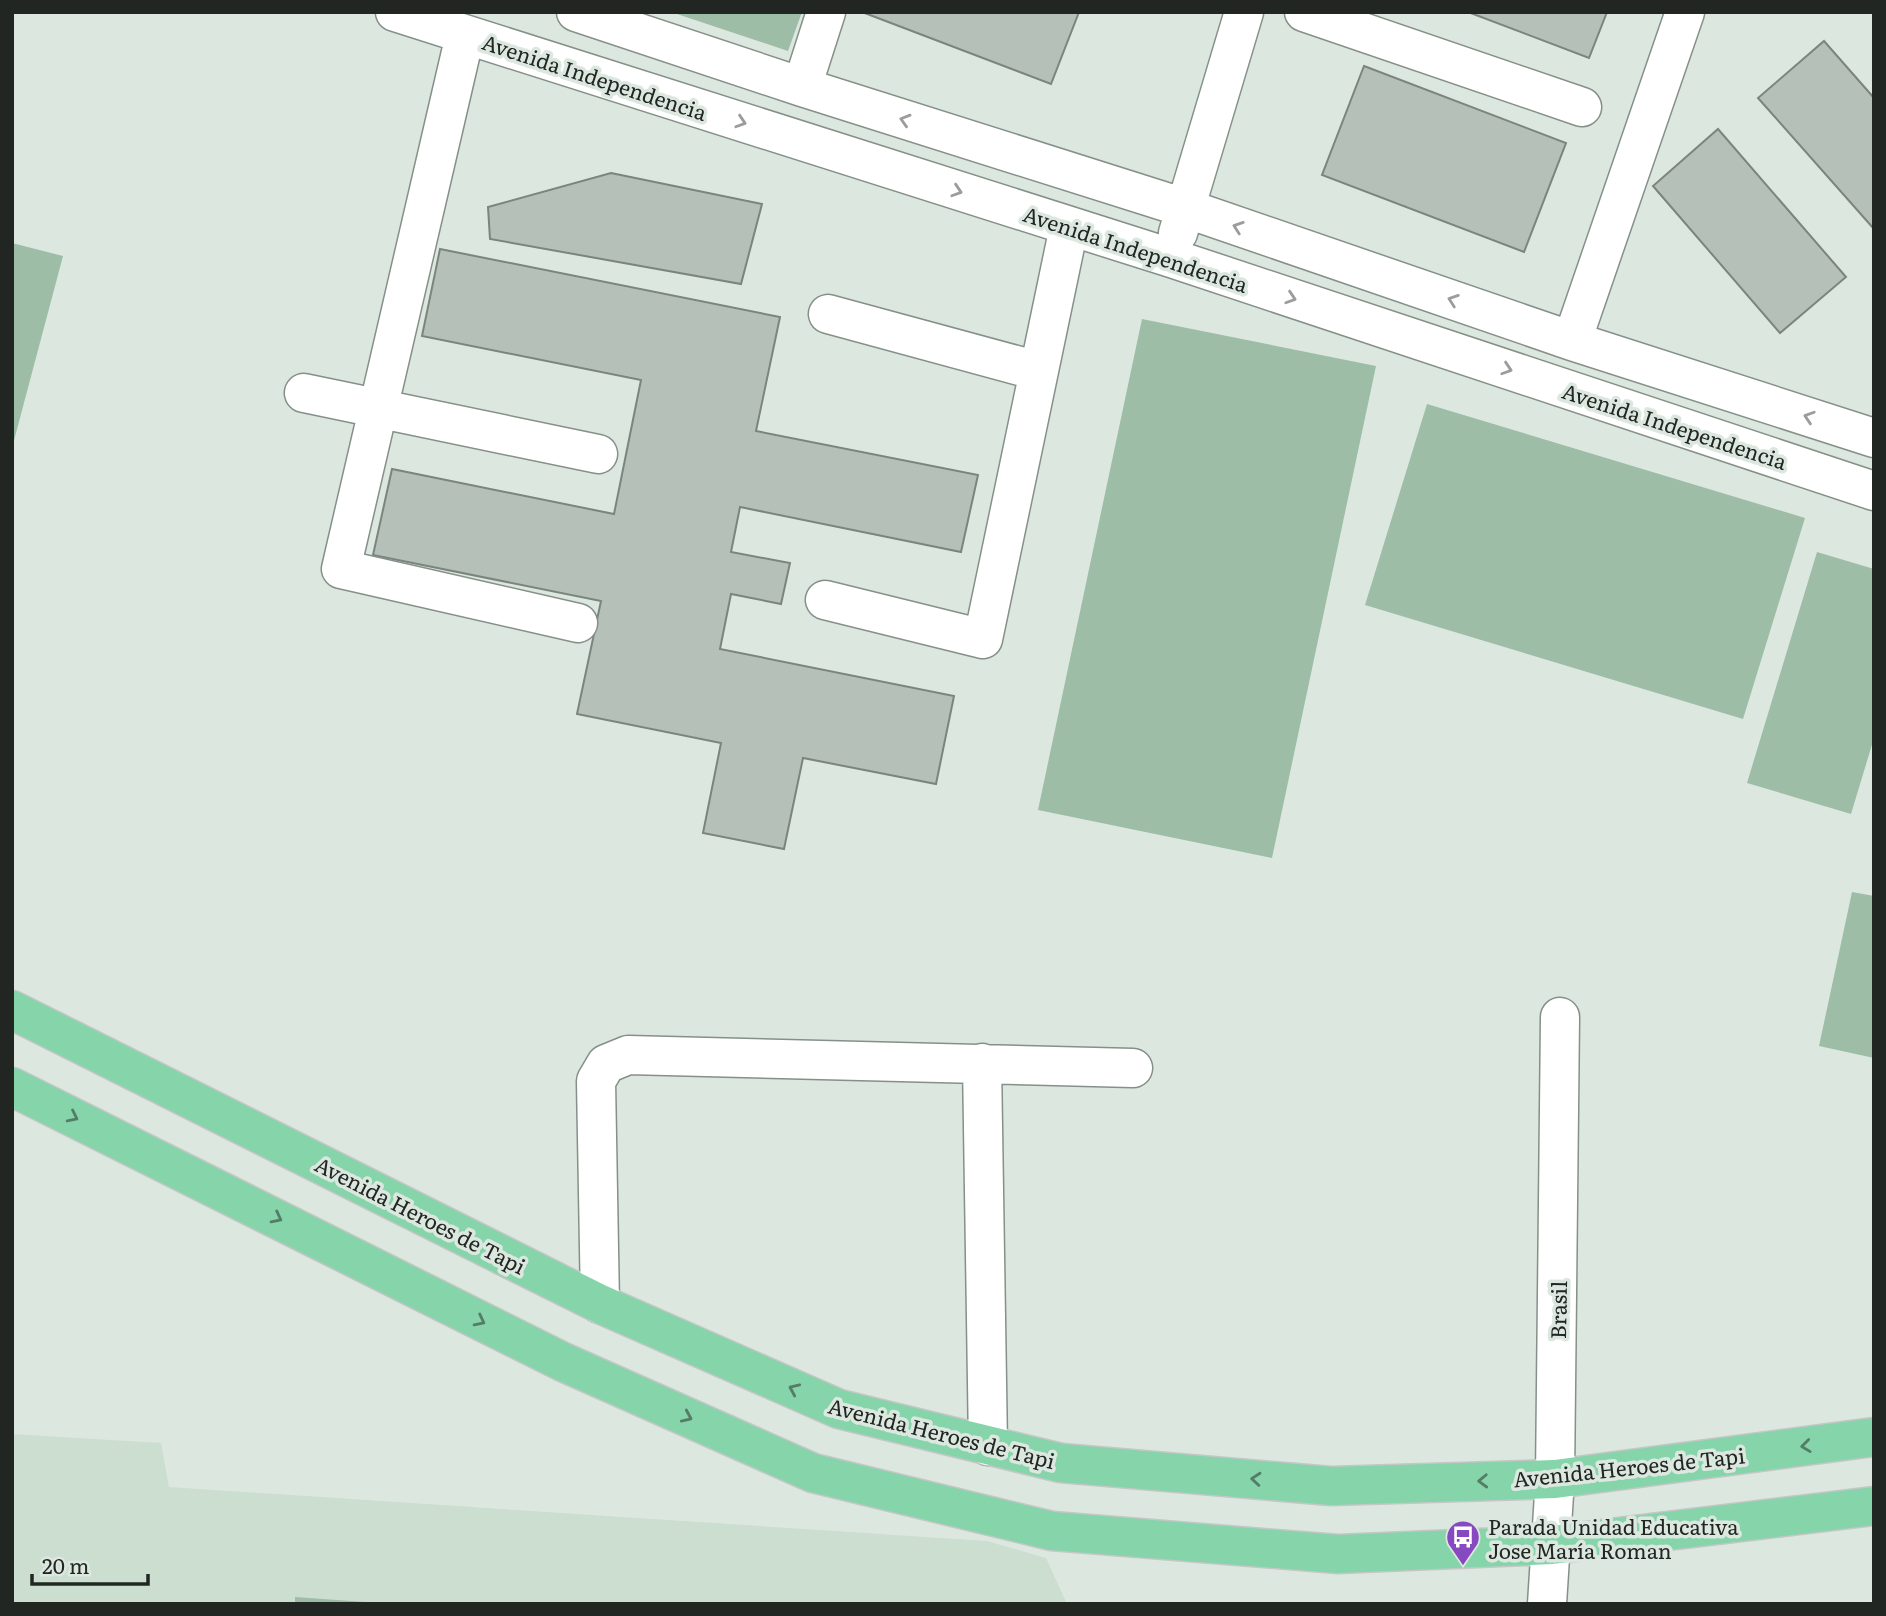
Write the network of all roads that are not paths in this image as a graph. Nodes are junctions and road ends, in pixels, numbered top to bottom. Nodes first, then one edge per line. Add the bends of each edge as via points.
1 (396, 12) edge
2 (576, 12) edge
3 (826, 12) edge
4 (1244, 12) edge
5 (1304, 12) edge
6 (1685, 12) edge
7 (464, 35) junction
8 (802, 87) junction
9 (1582, 107) dead end
10 (1185, 208) junction
11 (1069, 227) junction
12 (1171, 258) junction
13 (828, 314) dead end
14 (1572, 341) junction
15 (1038, 371) junction
16 (304, 393) dead end
17 (379, 408) junction
18 (1874, 438) edge
19 (598, 454) dead end
20 (1874, 491) edge
21 (825, 600) dead end
22 (578, 623) dead end
23 (12, 1010) edge
24 (1560, 1017) dead end
25 (982, 1063) junction
26 (1133, 1068) dead end
27 (12, 1087) edge
28 (600, 1304) junction
29 (1874, 1437) edge
30 (988, 1446) junction
31 (1555, 1479) junction
32 (1874, 1506) edge
33 (1552, 1545) junction
34 (1547, 1604) edge

1 - 7 street, Avenida Independencia
2 - 8 street
3 - 8 street
4 - 10 street
5 - 9 street
6 - 14 street
7 -> 11 street, Avenida Independencia
7 - 17 street
10 -> 8 street
10 - 12 street
14 -> 10 street
11 - 12 street, Avenida Independencia
11 - 15 street
12 -> 20 street, Avenida Independencia
13 - 15 street
18 -> 14 street
15 - 21 street via 983,639
16 - 17 street
17 - 19 street
17 - 22 street via 341,569
23 - 28 main road, Avenida Heroes de Tapi
24 - 31 street, Brasil
25 - 26 street
25 - 28 street via 628,1055 606,1064 596,1081
25 - 30 street
27 -> 33 main road via 563,1362 813,1473 1052,1531 1338,1555
30 -> 28 main road, Avenida Heroes de Tapi via 839,1409
29 -> 31 main road, Avenida Heroes de Tapi
31 -> 30 main road, Avenida Heroes de Tapi via 1331,1486 1060,1463
31 - 33 street, Brasil
32 - 33 main road
33 - 34 street, Brasil

